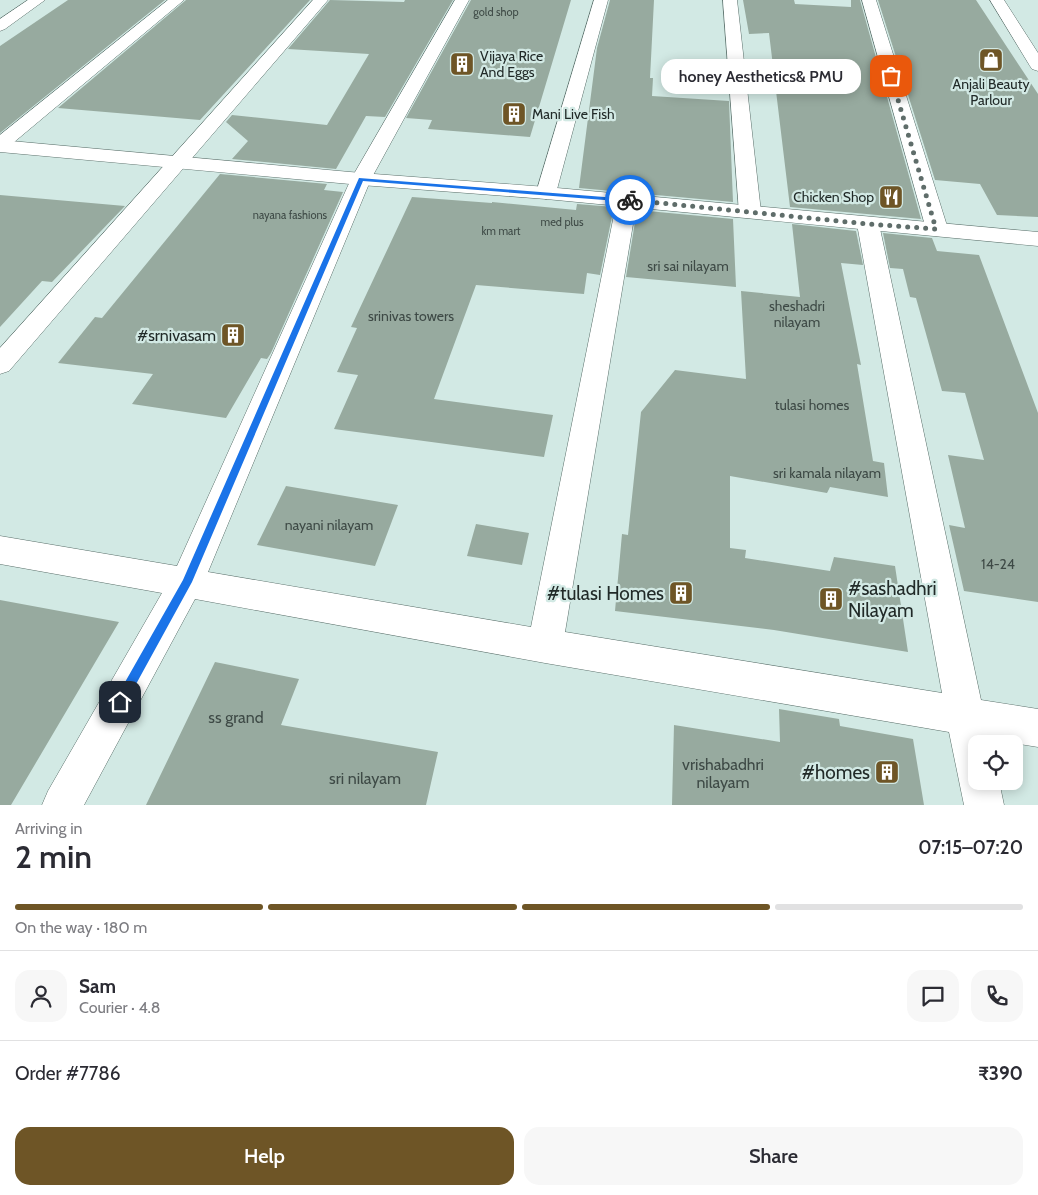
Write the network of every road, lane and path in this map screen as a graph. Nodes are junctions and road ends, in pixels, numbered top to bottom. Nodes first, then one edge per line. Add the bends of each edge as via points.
1 (38, 0) edge
2 (177, 0) edge
3 (321, 0) edge
4 (462, 0) edge
5 (601, 0) edge
6 (730, 0) edge
7 (869, 0) edge
8 (997, 0) edge
9 (0, 26) edge
10 (1038, 66) edge
11 (0, 145) edge
12 (177, 162) junction
13 (361, 179) junction
14 (546, 193) junction
15 (626, 200) junction
16 (750, 212) junction
17 (868, 224) junction
18 (936, 229) junction
19 (1038, 239) edge
20 (0, 365) edge
21 (0, 550) edge
22 (187, 582) junction
23 (545, 646) junction
24 (964, 715) junction
25 (1038, 728) edge
26 (968, 735) edge
27 (981, 790) edge
28 (62, 805) edge
29 (984, 805) edge

1 - 9 street
2 - 11 street
3 - 12 street
4 - 13 street
5 - 14 street
6 - 16 street
7 - 18 street
8 - 10 street
11 - 12 street
12 - 13 street
12 - 20 street
13 - 14 street
13 - 22 street
14 - 15 street
15 - 16 street
15 - 23 street
16 - 17 street
17 - 18 street
17 - 24 street
18 - 19 street
21 - 22 street
22 - 23 street
22 - 28 street
23 - 24 street
24 - 25 street
24 - 26 street
27 - 29 street

